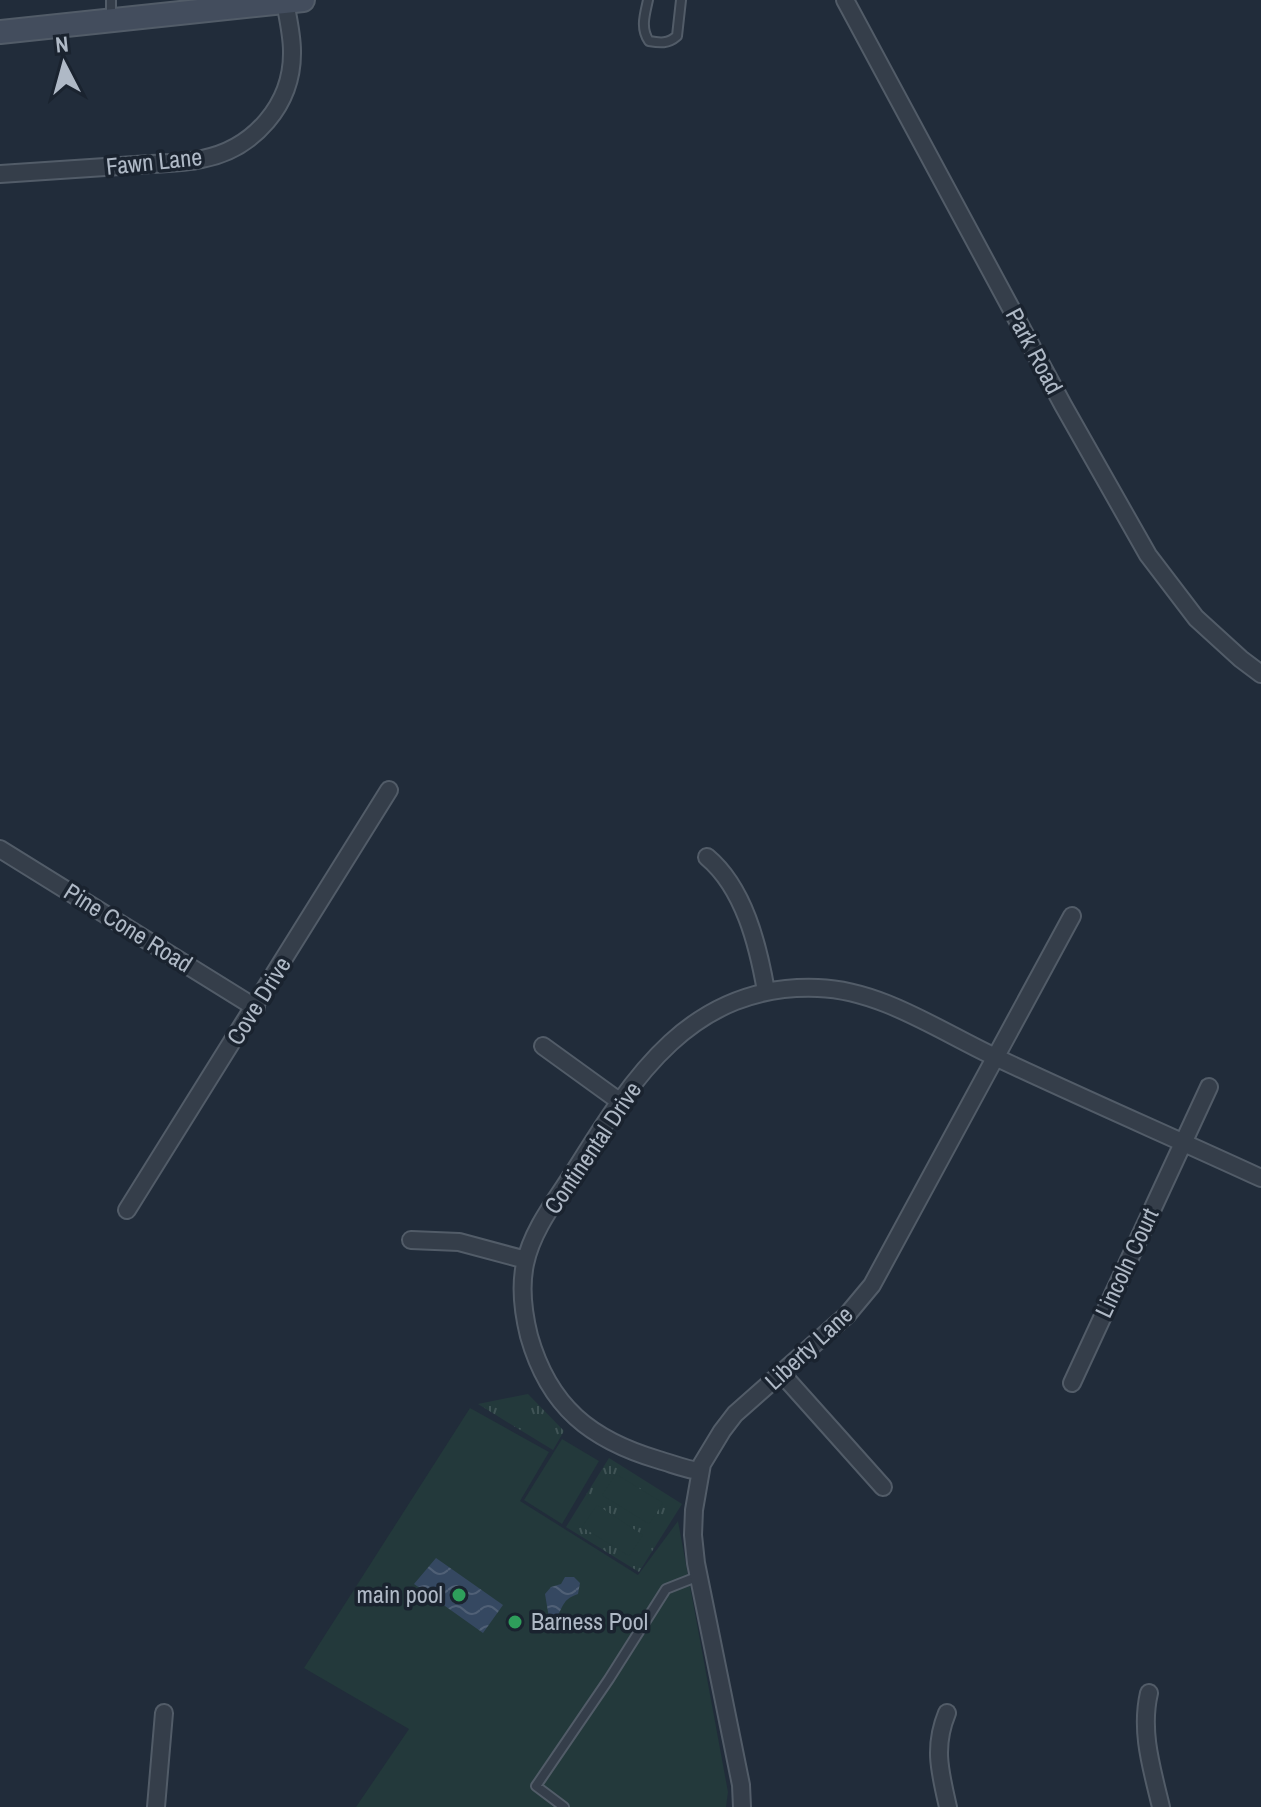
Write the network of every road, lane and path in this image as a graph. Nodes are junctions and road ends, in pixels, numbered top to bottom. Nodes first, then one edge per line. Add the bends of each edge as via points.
1 (648, 0) edge
2 (681, 0) edge
3 (845, 0) edge
4 (294, 1) edge
5 (111, 10) edge
6 (0, 32) edge
7 (0, 174) edge
8 (1261, 674) edge
9 (389, 790) dead end
10 (0, 849) edge
11 (707, 857) dead end
12 (1072, 916) dead end
13 (766, 991) junction
14 (256, 1008) junction
15 (543, 1046) dead end
16 (995, 1057) junction
17 (1209, 1087) dead end
18 (619, 1101) junction
19 (1183, 1142) junction
20 (1261, 1178) edge
21 (127, 1210) dead end
22 (411, 1240) dead end
23 (526, 1260) junction
24 (782, 1374) junction
25 (1072, 1383) dead end
26 (700, 1471) junction
27 (883, 1487) dead end
28 (699, 1576) junction
29 (1149, 1693) dead end
30 (164, 1713) dead end
31 (947, 1713) dead end
32 (156, 1807) edge
33 (564, 1807) edge
34 (742, 1807) edge
35 (948, 1807) edge
36 (1161, 1807) edge

1 - 2 lane via 643,28 649,41 659,43 677,36
3 - 8 street, Park Road via 1148,555 1196,618
4 - 5 street
4 - 7 street, Fawn Lane via 290,73 277,109 263,127 227,152 188,161
5 - 6 street
9 - 14 street, Cove Drive
10 - 14 street, Pine Cone Road
11 - 13 street via 726,876 741,907 756,942
12 - 16 street, Liberty Lane
13 - 16 street, Continental Drive via 821,988 859,994
13 - 18 street, Continental Drive via 717,1009 685,1029
14 - 21 street, Cove Drive
15 - 18 street
16 - 19 street, Continental Drive
16 - 24 street, Liberty Lane via 872,1285
17 - 19 street, Lincoln Court
18 - 23 street, Continental Drive via 539,1227
19 - 20 street, Continental Drive
19 - 25 street, Lincoln Court
22 - 23 street via 459,1242
23 - 26 street, Continental Drive via 522,1307 545,1379 556,1396 602,1437
24 - 26 street, Liberty Lane via 729,1422
24 - 27 street
26 - 28 street, Liberty Lane via 693,1535
28 - 33 lane via 666,1589 536,1786
28 - 34 street, Liberty Lane
29 - 36 street via 1145,1738
30 - 32 street
31 - 35 street via 937,1748

